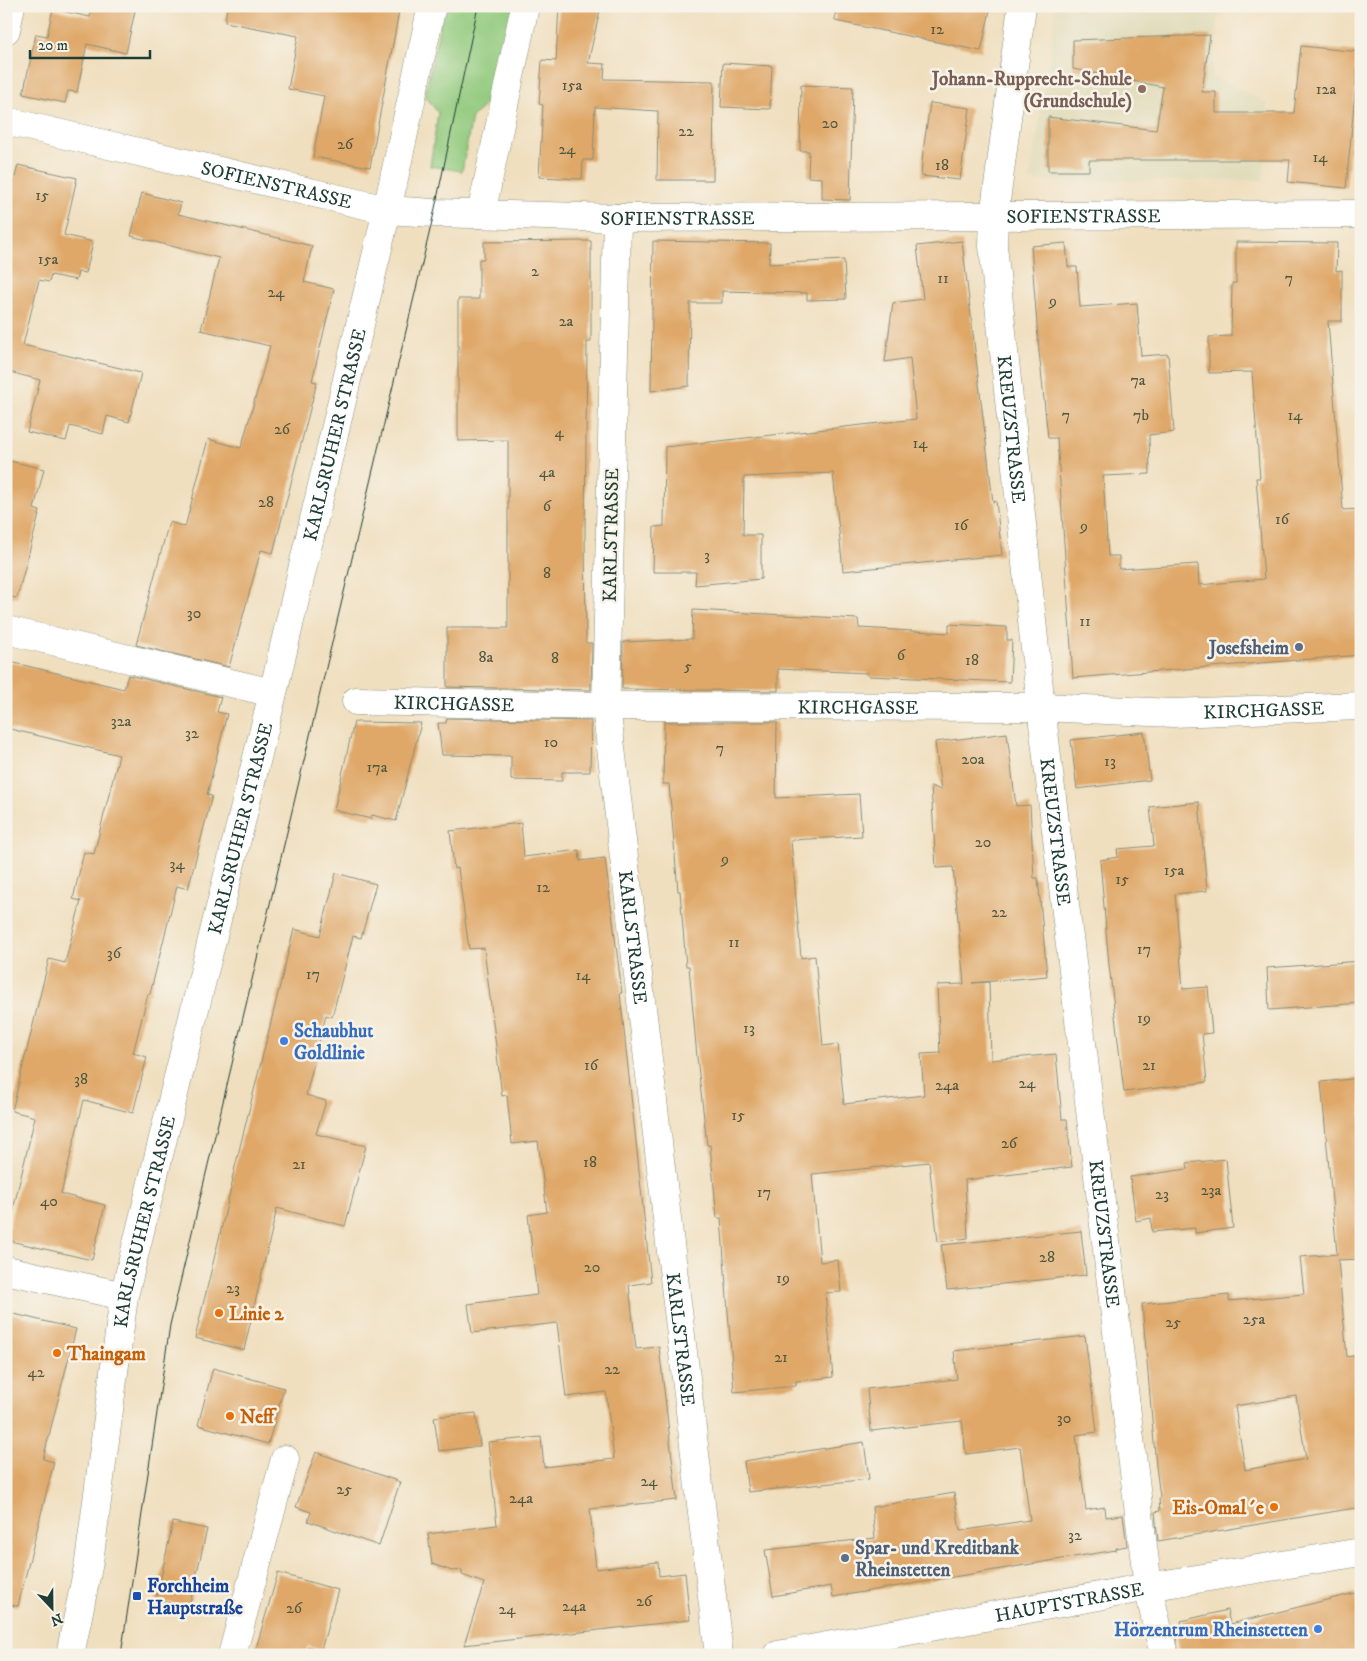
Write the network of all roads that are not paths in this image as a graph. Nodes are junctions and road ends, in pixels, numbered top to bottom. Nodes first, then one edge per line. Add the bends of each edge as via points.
1 (11, 6) edge
2 (432, 6) edge
3 (525, 6) edge
4 (1022, 6) edge
5 (6, 30) edge
6 (6, 121) edge
7 (387, 210) junction
8 (481, 214) junction
9 (1361, 214) edge
10 (994, 216) junction
11 (617, 218) junction
12 (6, 630) edge
13 (273, 693) junction
14 (356, 701) dead end
15 (606, 706) junction
16 (1361, 706) edge
17 (1041, 707) junction
18 (6, 1270) edge
19 (124, 1296) junction
20 (285, 1459) dead end
21 (1361, 1552) edge
22 (1148, 1587) junction
23 (70, 1655) edge
24 (232, 1655) edge
25 (719, 1655) edge
26 (778, 1655) edge
27 (1164, 1655) edge

1 - 5 street
2 - 7 street, KARLSRUHER STRASSE
3 - 8 street
4 - 10 street, KREUZSTRASSE
6 - 7 street, SOFIENSTRASSE
7 - 8 street, SOFIENSTRASSE
7 - 13 street, KARLSRUHER STRASSE
8 - 11 street, SOFIENSTRASSE
9 - 10 street, SOFIENSTRASSE
10 - 11 street, SOFIENSTRASSE
10 - 17 street, KREUZSTRASSE via 993,246
11 - 15 street, KARLSTRASSE
12 - 13 street
13 - 19 street, KARLSRUHER STRASSE
14 - 15 street, KIRCHGASSE
15 - 17 street, KIRCHGASSE
15 - 25 street, KARLSTRASSE
16 - 17 street, KIRCHGASSE via 1173,713
17 - 22 street, KREUZSTRASSE
18 - 19 street
19 - 23 street, KARLSRUHER STRASSE via 89,1562
20 - 24 street
21 - 22 street, HAUPTSTRASSE
22 - 26 street, HAUPTSTRASSE
22 - 27 street, KREUZSTRASSE

